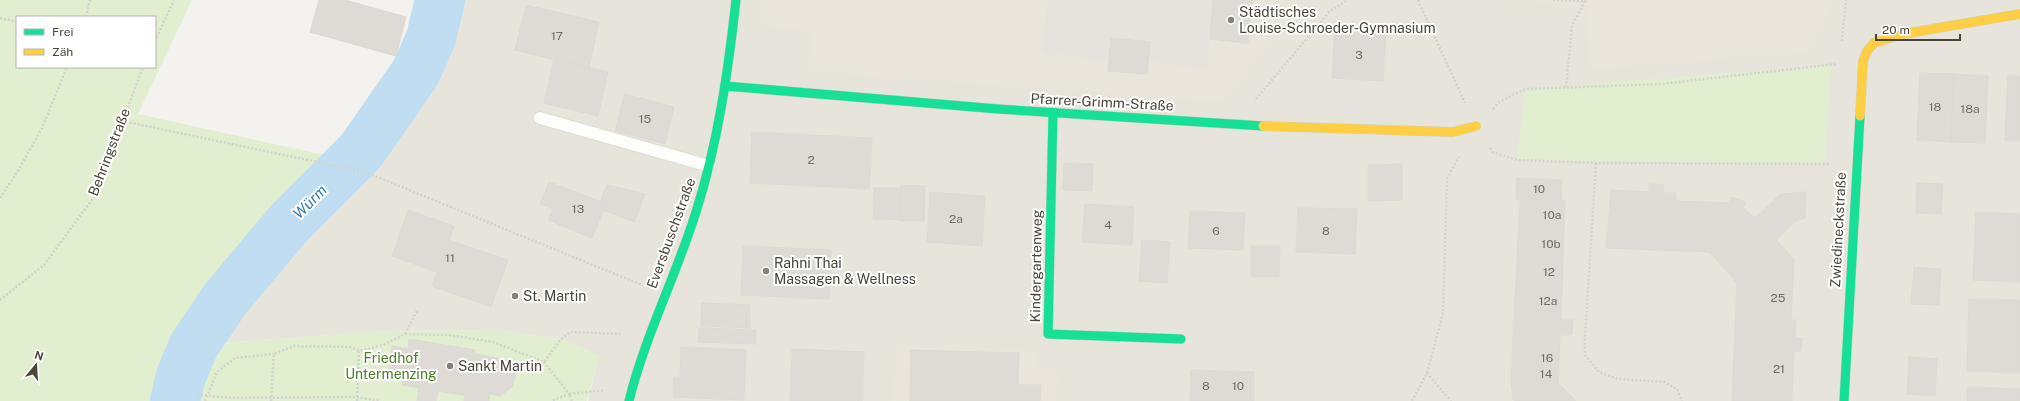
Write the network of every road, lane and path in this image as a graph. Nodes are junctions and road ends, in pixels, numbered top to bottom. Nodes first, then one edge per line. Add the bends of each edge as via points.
1 (90, 0) edge
2 (174, 0) edge
3 (736, 0) edge
4 (1348, 0) edge
5 (1418, 0) edge
6 (1553, 0) edge
7 (1846, 0) edge
8 (1585, 1) edge
9 (2020, 14) edge
10 (86, 16) edge
11 (0, 18) edge
12 (16, 22) edge
13 (156, 39) edge
14 (1842, 42) dead end
15 (1863, 61) junction
16 (67, 68) edge
17 (143, 68) edge
18 (725, 86) junction
19 (1566, 88) junction
20 (1053, 113) junction
21 (540, 118) dead end
22 (122, 121) junction
23 (1241, 124) junction
24 (1476, 126) junction
25 (1493, 152) dead end
26 (1596, 163) junction
27 (1856, 164) junction
28 (709, 166) junction
29 (0, 198) edge
30 (664, 295) junction
31 (0, 300) edge
32 (418, 309) dead end
33 (405, 334) junction
34 (649, 335) junction
35 (1181, 339) dead end
36 (359, 351) junction
37 (274, 354) junction
38 (544, 362) junction
39 (1428, 373) junction
40 (632, 388) junction
41 (569, 394) junction
42 (197, 395) dead end
43 (207, 396) junction
44 (357, 399) edge
45 (271, 400) edge
46 (205, 401) edge
47 (380, 401) edge
48 (551, 401) edge
49 (572, 401) edge
50 (629, 401) edge
51 (1412, 401) edge
52 (1451, 401) edge
53 (1682, 401) edge
54 (1844, 401) edge

1 - 10 path
2 - 13 path
3 - 18 street, Eversbuschstraße
4 - 23 path via 1330,11 1259,94
5 - 24 path
6 - 8 path
7 - 14 path
8 - 19 path via 1572,25
9 - 15 street via 1881,40 1867,51
11 - 12 path
15 - 19 path via 1660,84
15 - 27 street, Zwiedineckstraße
16 - 29 path via 42,128
17 - 22 path, Behringstraße
18 - 20 street, Pfarrer-Grimm-Straße
18 - 28 street, Eversbuschstraße
19 - 24 path via 1525,89 1501,101
20 - 23 street, Pfarrer-Grimm-Straße
20 - 35 street, Kindergartenweg via 1048,334
21 - 28 lane
22 - 30 path via 365,172
22 - 31 path, Behringstraße via 94,197 44,265
23 - 24 street, Pfarrer-Grimm-Straße via 1453,132
24 - 39 path via 1447,178 1443,313
25 - 26 path via 1517,160
26 - 27 path
26 - 53 path via 1585,356 1599,372 1618,379 1664,382 1677,389
27 - 54 street, Zwiedineckstraße
28 - 30 street, Eversbuschstraße via 696,214
30 - 34 street, Eversbuschstraße
32 - 33 path
33 - 36 path via 383,345
33 - 38 path via 449,335 493,342
34 - 38 path via 570,332 561,339
34 - 40 street, Eversbuschstraße
36 - 37 path via 352,347 294,346
36 - 44 path
37 - 43 path via 235,358 217,372
37 - 45 path
38 - 41 path
39 - 51 path
39 - 52 path
40 - 41 path
40 - 50 street, Eversbuschstraße
41 - 48 path
41 - 49 path
42 - 43 path
43 - 45 path
43 - 46 path
44 - 45 path
44 - 47 path

